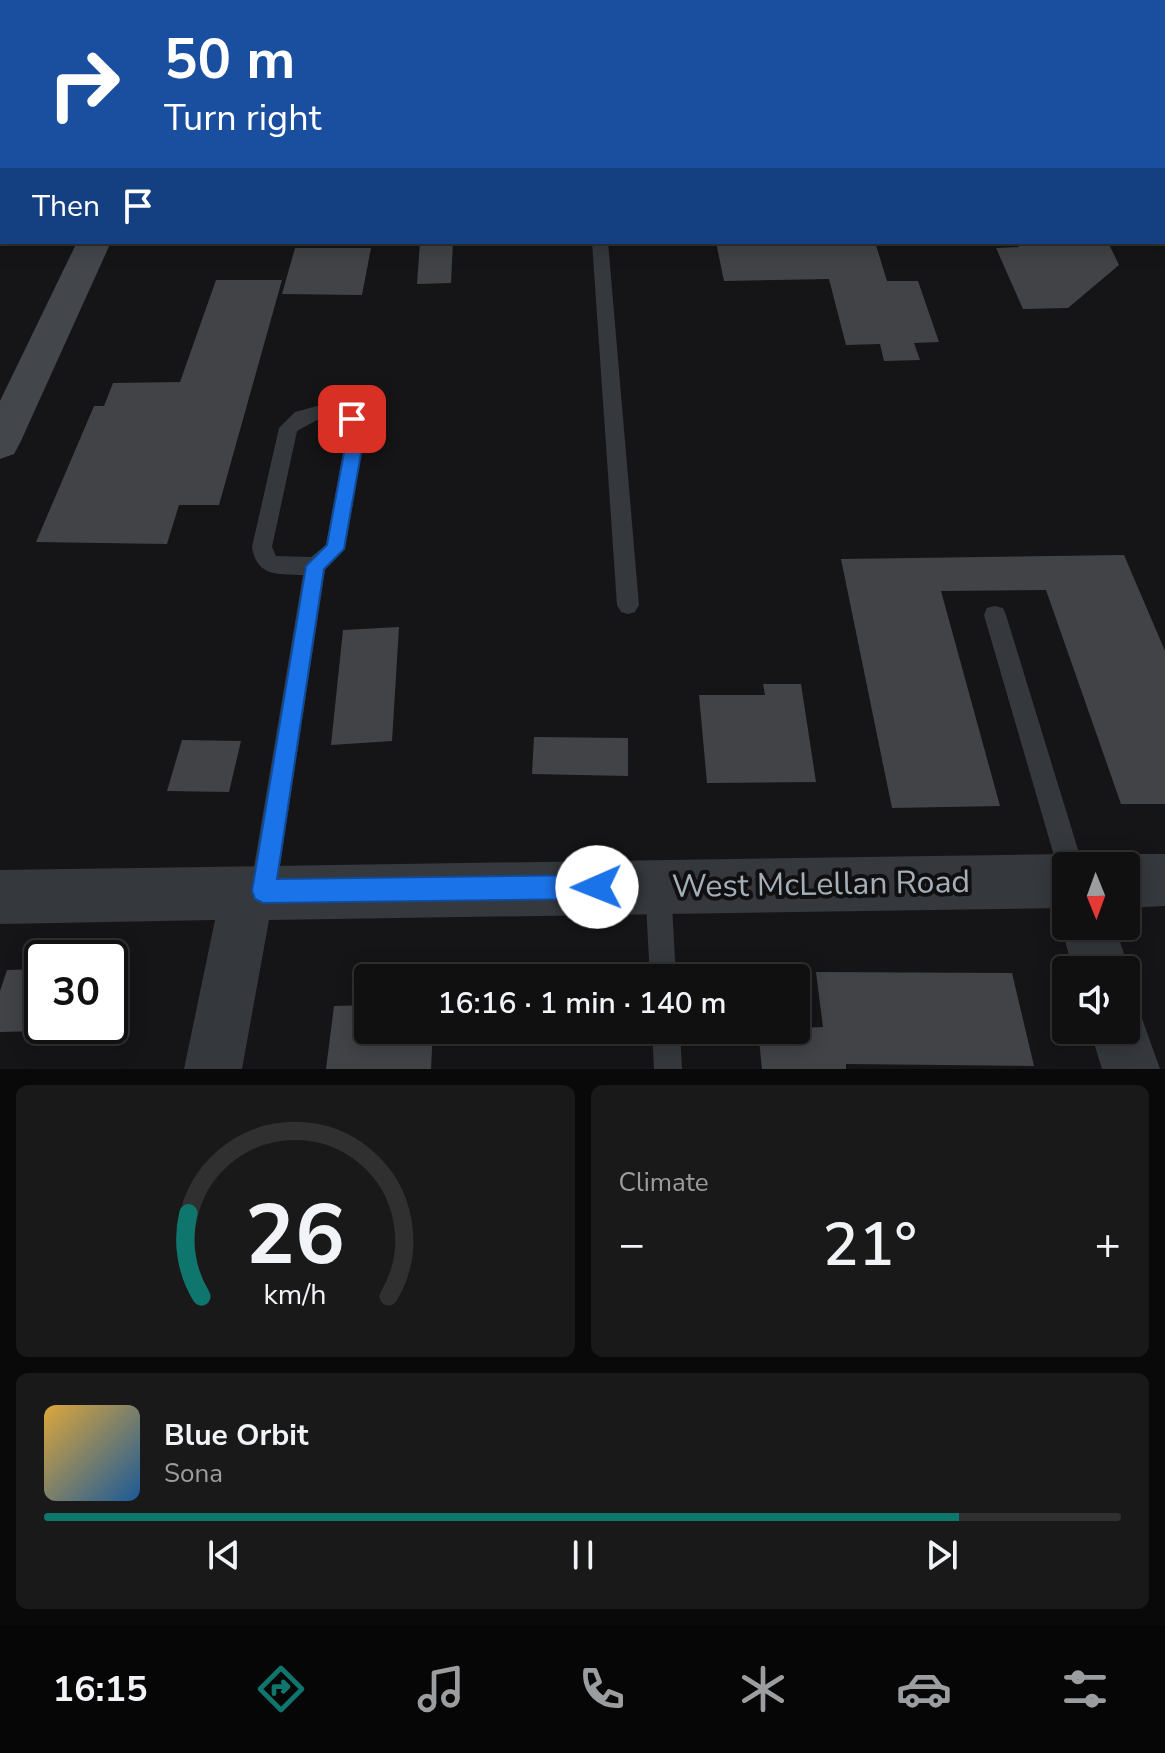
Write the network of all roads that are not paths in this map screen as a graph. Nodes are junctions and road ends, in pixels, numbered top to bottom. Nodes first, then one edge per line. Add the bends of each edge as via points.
1 (93, 244) edge
2 (600, 244) edge
3 (5, 424) edge
4 (315, 566) junction
5 (628, 605) dead end
6 (995, 615) dead end
7 (1066, 852) edge
8 (1165, 880) edge
9 (1052, 881) edge
10 (1140, 881) edge
11 (658, 886) junction
12 (256, 891) junction
13 (0, 897) edge
14 (662, 964) edge
15 (667, 1044) edge
16 (1123, 1044) edge
17 (213, 1069) edge
18 (668, 1069) edge
19 (1131, 1069) edge

1 - 3 street
2 - 5 lane
4 - 4 lane via 335,549 356,431 352,419 340,414 308,413 288,428 262,547 264,559 272,565
4 - 12 lane
6 - 7 lane
8 - 10 street
9 - 11 street, West McLellan Road
11 - 12 street, West McLellan Road
11 - 14 lane
12 - 13 street, West McLellan Road
12 - 17 street
15 - 18 lane
16 - 19 street

